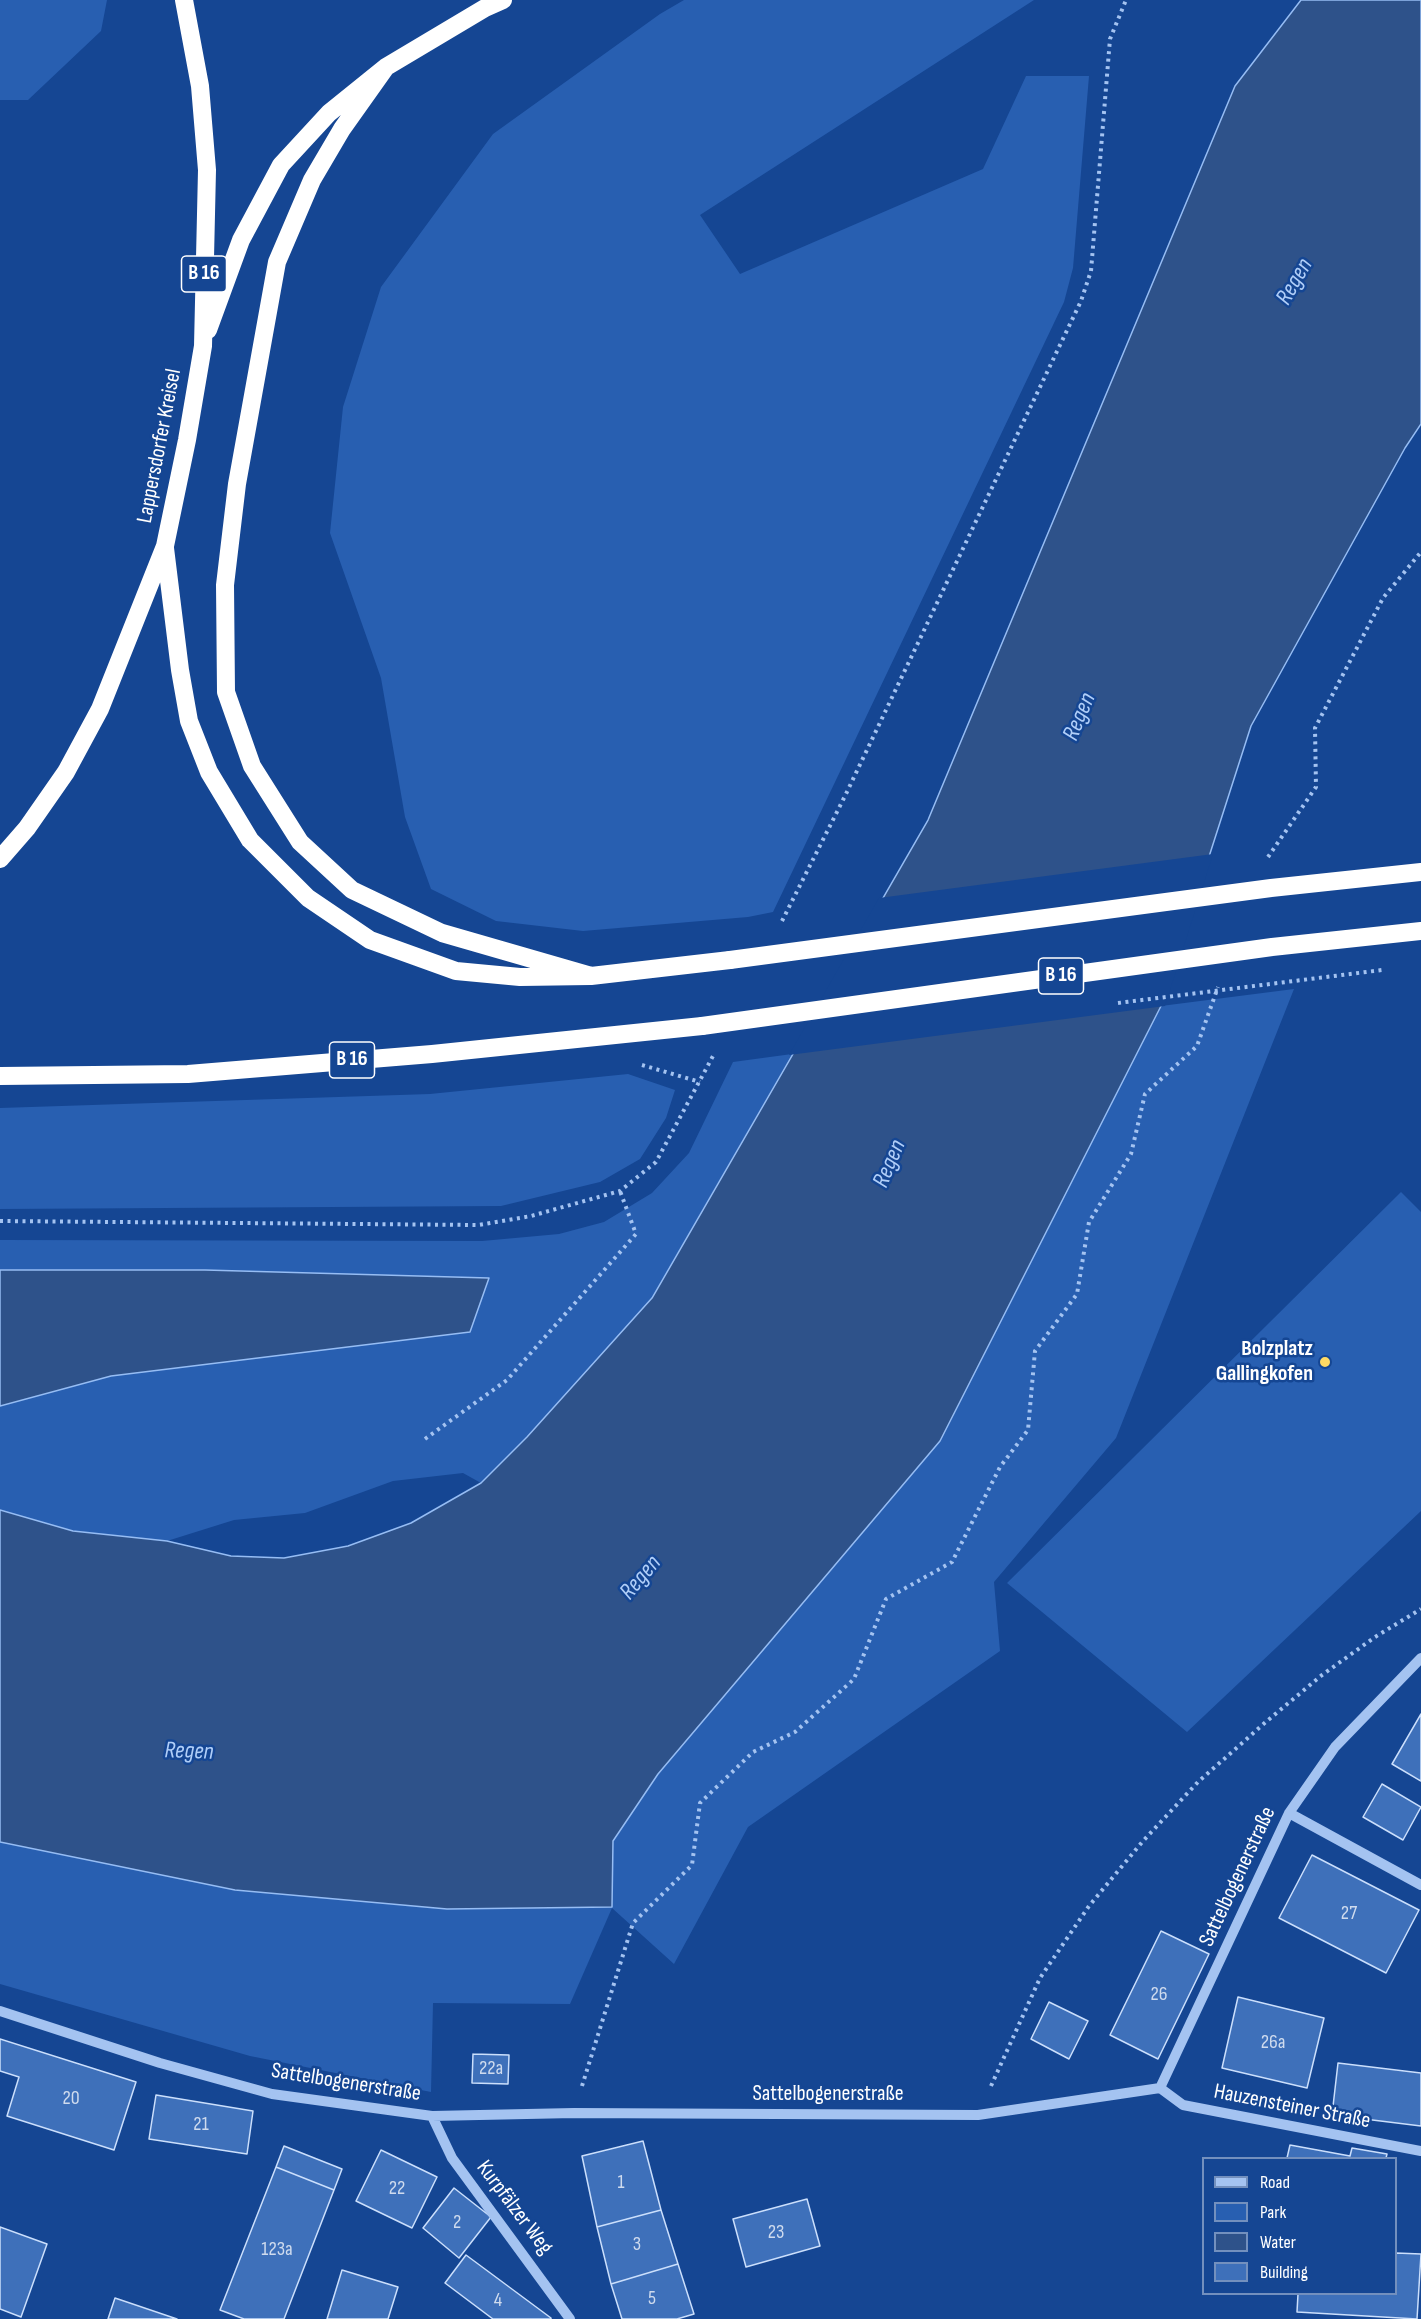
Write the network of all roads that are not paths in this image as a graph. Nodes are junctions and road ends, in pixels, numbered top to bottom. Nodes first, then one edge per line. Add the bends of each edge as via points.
1 (184, 0) edge
2 (503, 0) edge
3 (386, 67) junction
4 (203, 346) junction
5 (165, 546) junction
6 (0, 859) edge
7 (1421, 872) edge
8 (1421, 932) edge
9 (591, 976) junction
10 (0, 1076) edge
11 (1421, 1658) edge
12 (1289, 1812) junction
13 (1421, 1885) edge
14 (0, 2011) edge
15 (1160, 2088) junction
16 (432, 2116) junction
17 (1421, 2151) edge
18 (570, 2319) edge

1 - 4 highway, Lappersdorfer Kreisel / B 16 via 200,86 207,170
2 - 3 highway
3 - 4 highway via 329,113 281,165 241,240
3 - 9 highway via 312,180 277,262 237,484 225,585 226,692 252,766 300,842 352,890 442,933
4 - 5 highway, Lappersdorfer Kreisel / B 16
5 - 6 highway, Lappersdorfer Kreisel / B 16 via 100,709 66,772
5 - 9 highway, B 16 via 189,721 209,772 250,840 308,898 370,940 456,971 520,977
7 - 9 highway, B 16, bridge
8 - 10 highway, B 16, bridge via 1272,947 702,1026 432,1054 189,1074
11 - 12 street, Sattelbogenerstraße via 1335,1747
12 - 13 street
12 - 15 street, Sattelbogenerstraße
14 - 16 street, Sattelbogenerstraße via 160,2063 272,2094
15 - 16 street, Sattelbogenerstraße via 978,2115 574,2112
15 - 17 street, Hauzensteiner Straße via 1183,2105
16 - 18 street, Kurpfälzer Weg via 452,2158

